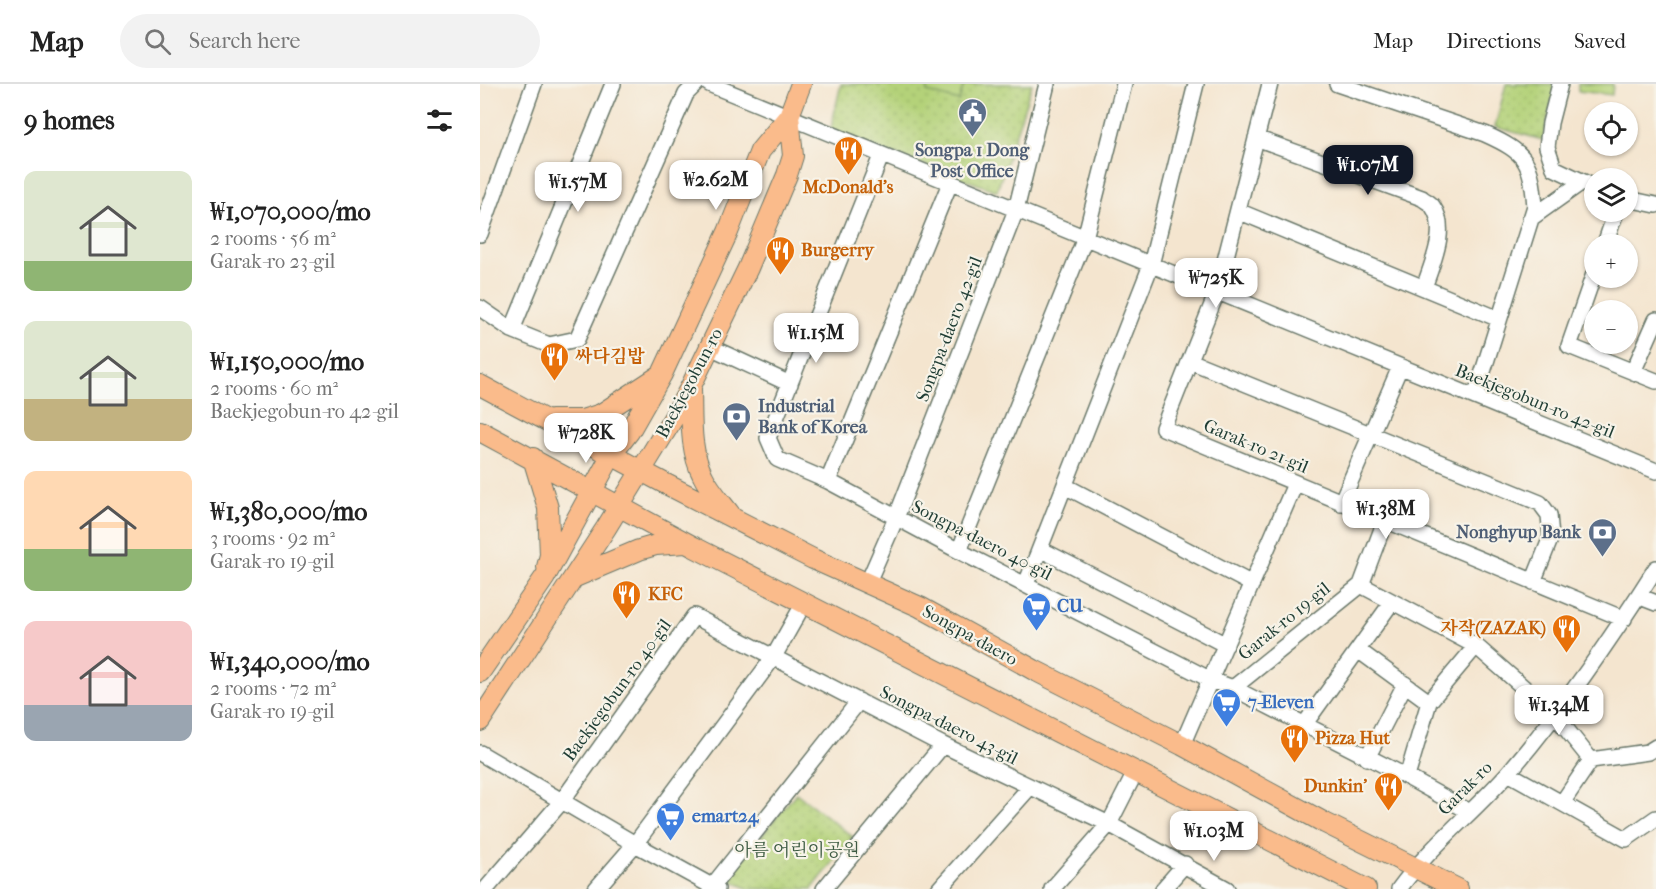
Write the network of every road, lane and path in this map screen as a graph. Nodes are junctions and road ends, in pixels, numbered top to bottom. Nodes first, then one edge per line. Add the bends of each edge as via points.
1 (534, 84) edge
2 (613, 84) edge
3 (696, 84) edge
4 (709, 84) edge
5 (801, 84) edge
6 (1047, 84) edge
7 (1124, 84) edge
8 (1196, 84) edge
9 (1270, 84) edge
10 (1337, 84) edge
11 (1560, 84) edge
12 (789, 116) junction
13 (1256, 138) junction
14 (881, 156) junction
15 (950, 183) junction
16 (1584, 183) edge
17 (1584, 187) edge
18 (1638, 200) edge
19 (1656, 205) edge
20 (1016, 210) junction
21 (1238, 211) junction
22 (1530, 219) junction
23 (480, 234) edge
24 (1085, 238) junction
25 (1151, 265) junction
26 (1424, 288) junction
27 (1589, 288) edge
28 (1217, 292) junction
29 (480, 308) edge
30 (1499, 319) junction
31 (1656, 320) edge
32 (512, 330) junction
33 (708, 346) junction
34 (1190, 361) junction
35 (1400, 366) junction
36 (1633, 372) junction
37 (662, 374) junction
38 (1656, 381) edge
39 (790, 384) junction
40 (480, 385) edge
41 (690, 386) junction
42 (1475, 397) junction
43 (545, 420) junction
44 (480, 431) edge
45 (1370, 435) junction
46 (612, 454) junction
47 (533, 458) junction
48 (641, 470) junction
49 (1656, 471) edge
50 (828, 481) junction
51 (1294, 484) junction
52 (1065, 486) junction
53 (593, 491) junction
54 (1341, 503) junction
55 (620, 506) junction
56 (731, 516) junction
57 (896, 518) junction
58 (1385, 521) junction
59 (687, 543) junction
60 (1040, 549) junction
61 (959, 551) junction
62 (1656, 568) edge
63 (545, 577) junction
64 (575, 577) junction
65 (867, 582) junction
66 (1533, 582) junction
67 (1026, 584) junction
68 (1252, 584) junction
69 (1360, 585) junction
70 (1638, 596) junction
71 (1392, 602) junction
72 (804, 603) junction
73 (1656, 603) edge
74 (1624, 619) junction
75 (1227, 645) junction
76 (1476, 646) junction
77 (1358, 650) junction
78 (773, 658) junction
79 (480, 672) edge
80 (1211, 680) junction
81 (1405, 684) junction
82 (1233, 688) junction
83 (859, 701) junction
84 (1429, 702) junction
85 (1555, 715) junction
86 (480, 722) edge
87 (1304, 725) junction
88 (943, 745) junction
89 (1182, 745) junction
90 (1656, 747) edge
91 (480, 753) edge
92 (1367, 758) junction
93 (1591, 760) junction
94 (1136, 771) junction
95 (1508, 773) junction
96 (1407, 777) junction
97 (1030, 787) junction
98 (562, 801) junction
99 (1562, 803) junction
100 (1470, 812) junction
101 (1656, 818) edge
102 (1109, 824) junction
103 (634, 844) junction
104 (1185, 864) junction
105 (1415, 867) junction
106 (713, 888) edge
107 (486, 889) edge
108 (596, 889) edge
109 (824, 889) edge
110 (939, 889) edge
111 (1052, 889) edge
112 (1163, 889) edge
113 (1227, 889) edge
114 (1366, 889) edge
115 (1400, 889) edge
116 (1458, 889) edge

1 - 23 street
2 - 32 street
3 - 32 street via 686,94 577,339 549,345
4 - 12 street, Baekjegobun-ro 42-gil
5 - 12 main road, Baekjegobun-ro
6 - 20 street, Songpa-daero 42-gil
7 - 24 street
8 - 25 street
9 - 13 street, Garak-ro 21-gil
10 - 22 street via 1506,143 1522,157 1532,176 1534,206
11 - 16 street via 1547,147 1554,168
12 - 14 street, Baekjegobun-ro 42-gil
12 - 33 main road, Baekjegobun-ro via 793,156 787,175 748,268
12 - 37 main road, Baekjegobun-ro via 760,151 728,232
13 - 21 street, Garak-ro 21-gil
13 - 26 street via 1422,198 1432,206 1440,235
14 - 15 street, Baekjegobun-ro 42-gil
14 - 39 street
15 - 20 street, Baekjegobun-ro 42-gil
15 - 50 street
17 - 22 street
18 - 19 street
20 - 24 street, Baekjegobun-ro 42-gil
20 - 57 street, Songpa-daero 42-gil
21 - 26 street
21 - 28 street, Garak-ro 21-gil
22 - 30 street
24 - 25 street, Baekjegobun-ro 42-gil
24 - 61 street
25 - 28 street, Baekjegobun-ro 42-gil
25 - 52 street
26 - 30 street
27 - 36 street via 1569,346
28 - 34 street, Garak-ro 21-gil
28 - 35 street, Baekjegobun-ro 42-gil
29 - 32 street
30 - 42 street
31 - 36 street
33 - 39 street
33 - 41 main road, Baekjegobun-ro
34 - 45 street
34 - 51 street, Garak-ro 21-gil via 1163,428
35 - 42 street, Baekjegobun-ro 42-gil
35 - 45 street
36 - 38 street
37 - 43 main road via 601,414 582,420
37 - 46 main road, Baekjegobun-ro
39 - 50 street via 768,438 777,459
40 - 43 main road, Songpa-daero
41 - 48 main road, Baekjegobun-ro
41 - 56 main road via 695,457 703,477
42 - 49 street, Baekjegobun-ro 42-gil
43 - 46 main road, Songpa-daero
44 - 47 main road
45 - 54 street
45 - 66 street via 1540,503 1550,515 1551,537
46 - 48 main road, Songpa-daero
46 - 53 main road, Baekjegobun-ro
47 - 53 main road
47 - 63 main road via 548,508 550,555
48 - 55 main road, Baekjegobun-ro
48 - 56 main road, Songpa-daero
50 - 57 street
51 - 54 street, Garak-ro 21-gil
51 - 68 street
52 - 60 street
52 - 68 street
53 - 55 main road
53 - 63 main road, Baekjegobun-ro
54 - 58 street, Garak-ro 21-gil
55 - 59 main road
55 - 64 main road, Baekjegobun-ro
56 - 65 main road, Songpa-daero
57 - 61 street, Songpa-daero 40-gil
57 - 65 street, Songpa-daero 42-gil
58 - 66 street, Garak-ro 21-gil
58 - 69 street, Garak-ro 19-gil
59 - 64 main road via 639,550
59 - 72 main road
60 - 67 street
60 - 75 street, Songpa-daero 40-gil
61 - 67 street, Songpa-daero 40-gil
62 - 70 street, Garak-ro
63 - 79 main road, Baekjegobun-ro
64 - 86 main road, Baekjegobun-ro
65 - 89 main road, Songpa-daero
66 - 74 street, Garak-ro 21-gil
67 - 80 street, Songpa-daero 40-gil
68 - 75 street
69 - 71 street
69 - 82 street, Garak-ro 19-gil
70 - 73 street
70 - 74 street, Garak-ro
71 - 76 street
71 - 77 street
72 - 78 street
72 - 94 main road
74 - 85 street, Garak-ro
75 - 80 street
76 - 84 street
76 - 85 street
77 - 81 street
77 - 87 street
78 - 83 street, Songpa-daero 43-gil
78 - 98 street, Baekjegobun-ro 40-gil via 694,616
78 - 103 street
80 - 82 street, Songpa-daero 40-gil
80 - 89 street
81 - 84 street
81 - 92 street
82 - 87 street, Songpa-daero 40-gil
83 - 88 street, Songpa-daero 43-gil
83 - 106 street
84 - 96 street
85 - 93 street
85 - 95 street, Garak-ro
87 - 92 street, Songpa-daero 40-gil
88 - 97 street, Songpa-daero 43-gil
88 - 109 street
89 - 105 main road, Songpa-daero
90 - 93 street via 1648,752
91 - 98 street
92 - 96 street, Songpa-daero 40-gil
93 - 99 street
94 - 102 street
94 - 114 main road
95 - 99 street
95 - 100 street, Garak-ro
96 - 100 street, Songpa-daero 40-gil
97 - 102 street, Songpa-daero 43-gil
97 - 110 street
98 - 103 street
98 - 107 street, Baekjegobun-ro 40-gil
99 - 101 street via 1626,839
100 - 105 street, Garak-ro
102 - 104 street, Songpa-daero 43-gil
102 - 111 street
103 - 106 street
103 - 108 street
104 - 112 street
104 - 113 street
105 - 115 street, Garak-ro
105 - 116 main road, Songpa-daero

